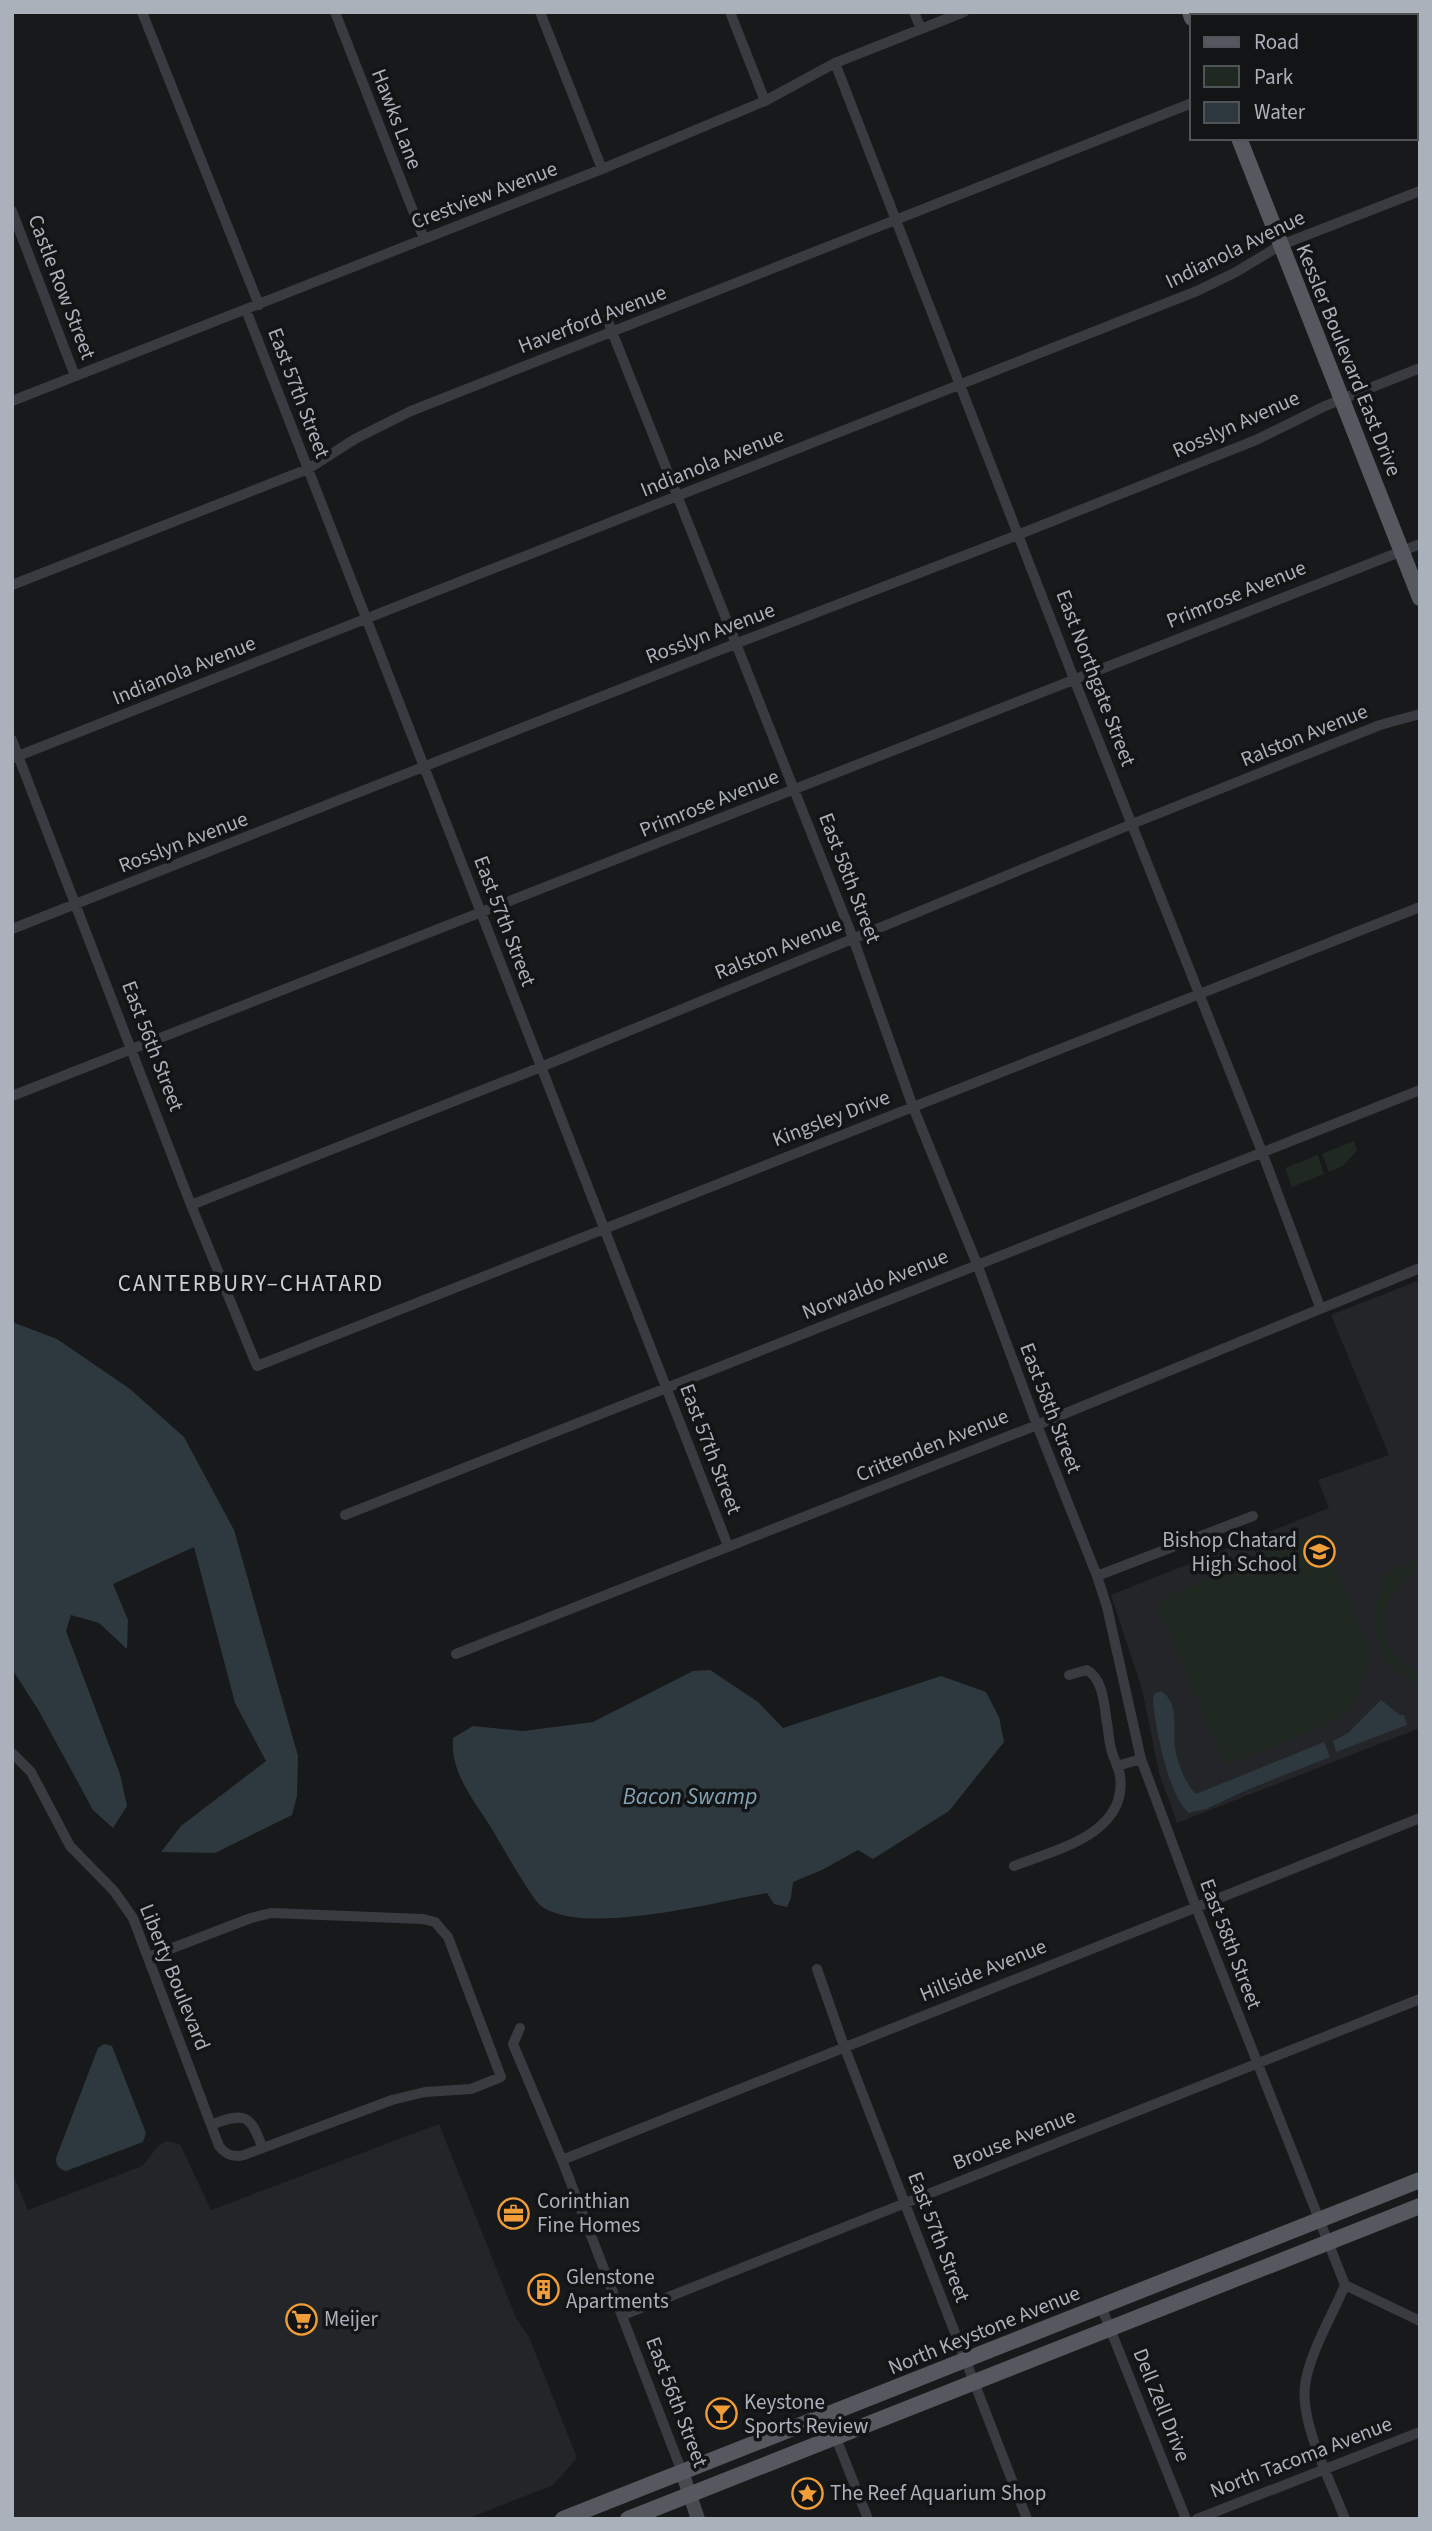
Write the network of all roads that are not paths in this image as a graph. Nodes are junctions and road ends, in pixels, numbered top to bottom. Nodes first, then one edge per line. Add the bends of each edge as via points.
1 (142, 12) edge
2 (335, 12) edge
3 (540, 12) edge
4 (730, 12) edge
5 (914, 12) edge
6 (964, 12) edge
7 (921, 29) junction
8 (835, 63) junction
9 (765, 101) junction
10 (1190, 104) edge
11 (1240, 140) edge
12 (602, 169) junction
13 (1420, 191) edge
14 (12, 211) edge
15 (897, 220) junction
16 (424, 239) junction
17 (1281, 245) junction
18 (258, 305) junction
19 (246, 310) junction
20 (607, 319) dead end
21 (612, 332) junction
22 (1420, 368) edge
23 (75, 376) junction
24 (961, 384) junction
25 (1341, 399) junction
26 (12, 401) edge
27 (308, 469) junction
28 (676, 497) junction
29 (1020, 534) junction
30 (1420, 544) edge
31 (1401, 551) junction
32 (12, 585) edge
33 (1420, 598) edge
34 (367, 619) junction
35 (735, 644) junction
36 (1074, 679) junction
37 (1420, 714) edge
38 (12, 740) edge
39 (15, 757) edge
40 (425, 768) junction
41 (795, 789) junction
42 (1132, 824) junction
43 (76, 905) junction
44 (1420, 907) edge
45 (481, 913) junction
46 (12, 929) edge
47 (853, 938) junction
48 (1199, 994) junction
49 (131, 1049) junction
50 (541, 1068) junction
51 (1420, 1090) edge
52 (12, 1096) edge
53 (913, 1107) junction
54 (1262, 1152) junction
55 (191, 1206) junction
56 (604, 1228) junction
57 (977, 1264) junction
58 (1420, 1268) edge
59 (1320, 1307) junction
60 (257, 1366) joint
61 (666, 1388) junction
62 (1037, 1424) junction
63 (345, 1515) dead end
64 (1253, 1516) dead end
65 (728, 1546) junction
66 (1097, 1576) junction
67 (456, 1654) dead end
68 (1069, 1675) dead end
69 (12, 1753) edge
70 (1141, 1759) junction
71 (1117, 1766) junction
72 (1420, 1818) edge
73 (1014, 1866) dead end
74 (1196, 1907) junction
75 (149, 1957) junction
76 (817, 1969) dead end
77 (1420, 1999) edge
78 (520, 2028) dead end
79 (844, 2046) junction
80 (1258, 2063) junction
81 (213, 2124) junction
82 (262, 2147) junction
83 (562, 2160) junction
84 (1420, 2180) edge
85 (905, 2203) junction
86 (1420, 2206) edge
87 (1318, 2220) junction
88 (1327, 2242) junction
89 (1345, 2285) junction
90 (1101, 2306) junction
91 (623, 2315) junction
92 (1420, 2321) edge
93 (1110, 2328) junction
94 (965, 2360) junction
95 (974, 2382) junction
96 (827, 2415) junction
97 (1420, 2432) edge
98 (836, 2437) junction
99 (1326, 2469) junction
100 (682, 2472) junction
101 (689, 2495) junction
102 (563, 2519) edge
103 (628, 2519) edge
104 (698, 2519) edge
105 (868, 2519) edge
106 (1027, 2519) edge
107 (1186, 2519) edge
108 (1197, 2519) edge
109 (1345, 2519) edge

1 - 18 street, East 57th Street
2 - 16 street, Hawks Lane
3 - 12 street
4 - 9 street
5 - 7 street
6 - 7 street, Crestview Avenue
7 - 8 street, Crestview Avenue
8 - 9 street, Crestview Avenue
8 - 15 street, East Northgate Street
9 - 12 street, Crestview Avenue
10 - 15 street, Haverford Avenue
11 - 17 main road, Kessler Boulevard East Drive
12 - 16 street, Crestview Avenue
13 - 17 street, Indianola Avenue
14 - 23 street, Castle Row Street
15 - 21 street, Haverford Avenue
15 - 24 street, East Northgate Street
16 - 18 street, Crestview Avenue
17 - 24 street, Indianola Avenue via 1203,289
17 - 25 main road, Kessler Boulevard East Drive
18 - 19 street, Crestview Avenue
19 - 23 street, Crestview Avenue
19 - 27 street, East 57th Street
20 - 21 street, East 58th Street
21 - 27 street, Haverford Avenue via 397,417
21 - 28 street, East 58th Street
22 - 25 street, Rosslyn Avenue
23 - 26 street, Crestview Avenue
24 - 28 street, Indianola Avenue
24 - 29 street, East Northgate Street
25 - 29 street, Rosslyn Avenue via 1265,436
25 - 31 main road, Kessler Boulevard East Drive
27 - 32 street, Haverford Avenue
27 - 34 street, East 57th Street
28 - 34 street, Indianola Avenue
28 - 35 street, East 58th Street
29 - 35 street, Rosslyn Avenue
29 - 36 street, East Northgate Street
30 - 31 street, Primrose Avenue
31 - 33 main road, Kessler Boulevard East Drive
31 - 36 street, Primrose Avenue
34 - 39 street, Indianola Avenue
34 - 40 street, East 57th Street
35 - 40 street, Rosslyn Avenue
35 - 41 street, East 58th Street
36 - 41 street, Primrose Avenue
36 - 42 street, East Northgate Street
37 - 42 street, Ralston Avenue via 1380,725
38 - 39 street, East 56th Street
39 - 43 street, East 56th Street
40 - 43 street, Rosslyn Avenue
40 - 45 street, East 57th Street
41 - 45 street, Primrose Avenue
41 - 47 street, East 58th Street
42 - 47 street, Ralston Avenue
42 - 48 street, East Northgate Street
43 - 46 street, Rosslyn Avenue
43 - 49 street, East 56th Street
44 - 48 street, Kingsley Drive
45 - 49 street, Primrose Avenue
45 - 50 street, East 57th Street
47 - 50 street, Ralston Avenue
47 - 53 street, East 58th Street
48 - 53 street, Kingsley Drive
48 - 54 street, East Northgate Street
49 - 52 street, Primrose Avenue
49 - 55 street, East 56th Street
50 - 55 street, Ralston Avenue
50 - 56 street, East 57th Street
51 - 54 street, Norwaldo Avenue
53 - 56 street, Kingsley Drive
53 - 57 street, East 58th Street
54 - 57 street, Norwaldo Avenue
54 - 59 street, East Northgate Street
55 - 60 street, East 56th Street
56 - 60 street, Kingsley Drive
56 - 61 street, East 57th Street
57 - 61 street, Norwaldo Avenue
57 - 62 street, East 58th Street
58 - 59 street, Crittenden Avenue
59 - 62 street, Crittenden Avenue
61 - 63 street, Norwaldo Avenue
61 - 65 street, East 57th Street
62 - 65 street, Crittenden Avenue
62 - 66 street, East 58th Street
64 - 66 street
65 - 67 street, Crittenden Avenue
66 - 70 street, East 58th Street
68 - 71 street via 1087,1670 1097,1681
69 - 75 street, Liberty Boulevard via 31,1772 70,1846 124,1904
70 - 71 street
70 - 74 street, East 58th Street
71 - 73 street via 1119,1793 1099,1828
72 - 74 street, Hillside Avenue
74 - 79 street, Hillside Avenue
74 - 80 street, East 58th Street
75 - 81 street, Liberty Boulevard
75 - 82 street, Liberty Boulevard via 271,1913 423,1919 435,1922 448,1937 501,2077 471,2089 410,2095
76 - 79 street, East 57th Street
77 - 80 street, Brouse Avenue
78 - 83 street, East 56th Street via 513,2044
79 - 83 street, Hillside Avenue
79 - 85 street, East 57th Street
80 - 85 street, Brouse Avenue
80 - 87 street, East 58th Street
81 - 82 street via 232,2117 248,2119
81 - 82 street, Liberty Boulevard via 226,2154 240,2157
83 - 91 street, East 56th Street
84 - 87 main road, North Keystone Avenue
85 - 91 street, Brouse Avenue
85 - 94 street, East 57th Street
86 - 88 main road
87 - 88 street, East 58th Street
87 - 90 main road, North Keystone Avenue
88 - 89 street, East 58th Street
88 - 93 main road
89 - 92 street
89 - 99 street via 1304,2386 1306,2416
90 - 93 street, Dell Zell Drive
90 - 94 main road, North Keystone Avenue
91 - 100 street, East 56th Street
93 - 95 main road
93 - 107 street, Dell Zell Drive
94 - 95 street, East 57th Street
94 - 96 main road, North Keystone Avenue
95 - 98 main road
95 - 106 street, East 57th Street
96 - 98 street
96 - 100 main road, North Keystone Avenue
97 - 99 street, North Tacoma Avenue
98 - 101 main road
98 - 105 street
99 - 108 street, North Tacoma Avenue
99 - 109 street
100 - 101 street, East 56th Street
100 - 102 main road, North Keystone Avenue
101 - 103 main road
101 - 104 street, East 56th Street

